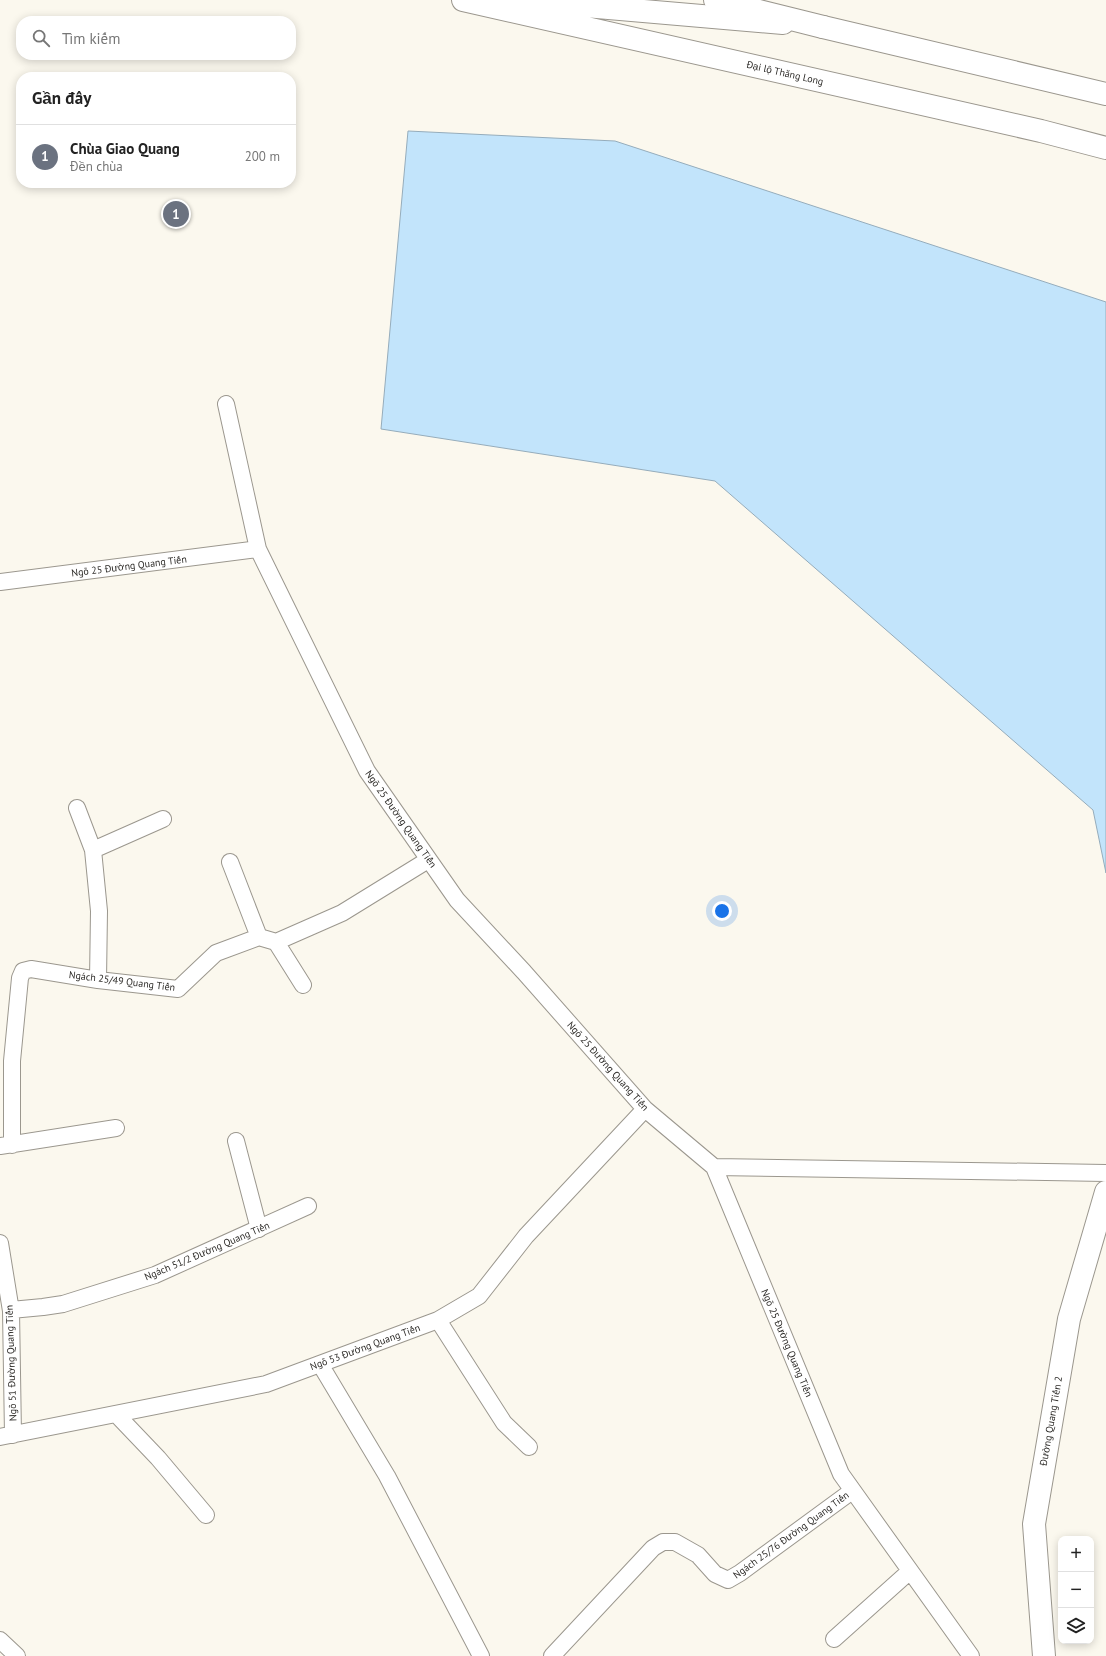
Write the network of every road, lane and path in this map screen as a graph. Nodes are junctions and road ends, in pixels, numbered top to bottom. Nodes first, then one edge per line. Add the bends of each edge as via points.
1 (463, 0) edge
2 (511, 0) edge
3 (714, 0) edge
4 (823, 27) junction
5 (1106, 94) edge
6 (1106, 148) edge
7 (226, 404) dead end
8 (258, 549) junction
9 (0, 582) edge
10 (77, 808) dead end
11 (163, 819) dead end
12 (93, 850) junction
13 (428, 860) junction
14 (230, 862) dead end
15 (258, 937) junction
16 (276, 942) junction
17 (98, 980) junction
18 (303, 985) dead end
19 (646, 1109) junction
20 (116, 1128) dead end
21 (236, 1141) dead end
22 (6, 1146) edge
23 (714, 1167) junction
24 (1106, 1173) edge
25 (1106, 1192) edge
26 (308, 1206) dead end
27 (258, 1229) junction
28 (0, 1243) edge
29 (11, 1310) junction
30 (438, 1320) junction
31 (320, 1364) junction
32 (116, 1414) junction
33 (6, 1436) edge
34 (528, 1447) dead end
35 (852, 1491) junction
36 (206, 1515) dead end
37 (910, 1571) junction
38 (834, 1638) dead end
39 (0, 1640) edge
40 (1038, 1653) edge
41 (17, 1656) edge
42 (481, 1656) edge
43 (552, 1656) edge
44 (971, 1656) edge

1 - 6 main road, Đại lộ Thăng Long via 1033,129
2 - 4 main road
3 - 4 main road
4 - 5 main road
7 - 8 lane, Ngõ 25 Đường Quang Tiến
8 - 9 lane, Ngõ 25 Đường Quang Tiến
8 - 13 lane, Ngõ 25 Đường Quang Tiến via 367,771
10 - 12 lane
11 - 12 lane
12 - 17 lane via 99,911
13 - 16 lane via 342,913
13 - 19 lane, Ngõ 25 Đường Quang Tiến via 457,900
14 - 15 lane
15 - 16 lane
15 - 17 lane, Ngách 25/49 Quang Tiến via 216,954 178,989
16 - 18 lane
17 - 22 lane, Ngách 25/49 Quang Tiến via 32,969 21,975
19 - 23 lane, Ngõ 25 Đường Quang Tiến
19 - 30 lane, Ngõ 53 Đường Quang Tiến via 526,1236 479,1296
20 - 22 lane
21 - 27 lane
23 - 24 lane
23 - 35 lane, Ngõ 25 Đường Quang Tiến via 841,1474
25 - 40 main road, Đường Quang Tiến 2 via 1069,1319 1034,1524
26 - 27 lane, Ngách 51/2 Đường Quang Tiến
27 - 29 lane, Ngách 51/2 Đường Quang Tiến via 155,1275 63,1304
28 - 29 lane, Ngõ 51 Đường Quang Tiến
29 - 33 lane, Ngõ 51 Đường Quang Tiến
30 - 31 lane, Ngõ 53 Đường Quang Tiến
30 - 34 lane via 504,1423
31 - 32 lane, Ngõ 53 Đường Quang Tiến via 266,1384
31 - 42 lane via 387,1476
32 - 33 lane, Ngõ 53 Đường Quang Tiến
32 - 36 lane via 158,1458
35 - 37 lane, Ngõ 25 Đường Quang Tiến
35 - 43 lane, Ngách 25/76 Đường Quang Tiến via 728,1580 715,1574 698,1555 675,1542 663,1542 653,1548
37 - 38 lane
37 - 44 lane, Ngõ 25 Đường Quang Tiến
39 - 41 lane

